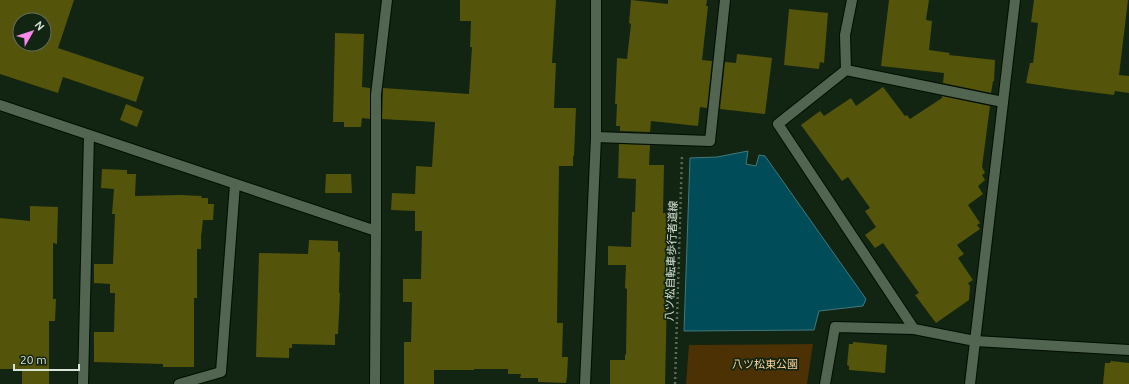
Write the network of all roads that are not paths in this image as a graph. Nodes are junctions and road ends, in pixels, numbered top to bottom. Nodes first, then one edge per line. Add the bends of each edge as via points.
1 (387, 0) edge
2 (596, 0) edge
3 (725, 0) edge
4 (852, 0) edge
5 (1015, 0) edge
6 (846, 70) junction
7 (1003, 102) junction
8 (0, 105) edge
9 (89, 135) junction
10 (596, 137) junction
11 (235, 184) junction
12 (376, 231) junction
13 (914, 329) junction
14 (975, 341) junction
15 (1129, 350) edge
16 (83, 384) edge
17 (179, 384) edge
18 (376, 384) edge
19 (585, 384) edge
20 (825, 384) edge
21 (970, 384) edge

1 - 12 street via 376,95
2 - 10 street
3 - 10 street via 710,141
4 - 6 street via 844,35
5 - 7 street
6 - 7 street
6 - 13 street via 778,124
7 - 14 street
8 - 9 street
9 - 11 street
9 - 16 street
10 - 19 street
11 - 12 street
11 - 17 street via 221,372
12 - 18 street
13 - 14 street
13 - 20 street via 835,327
14 - 15 street
14 - 21 street

